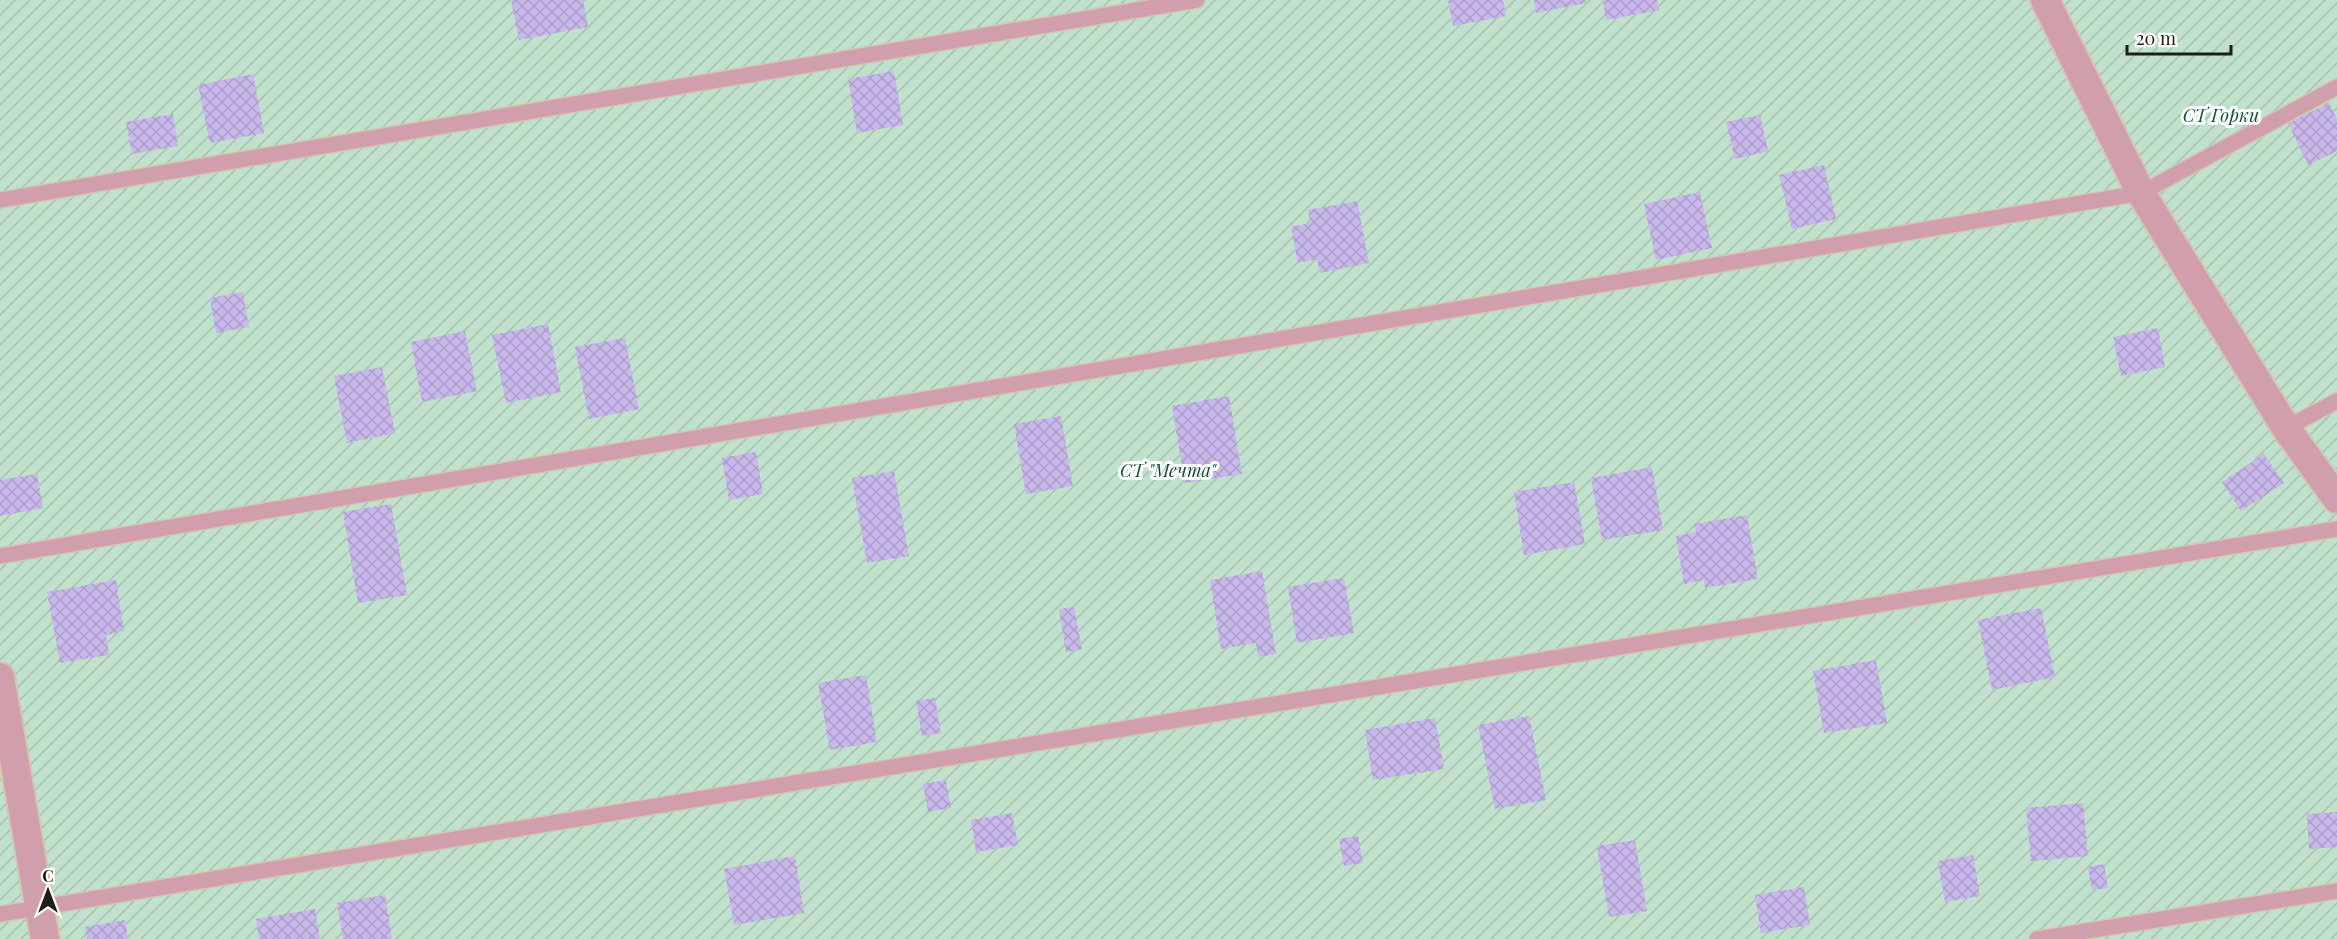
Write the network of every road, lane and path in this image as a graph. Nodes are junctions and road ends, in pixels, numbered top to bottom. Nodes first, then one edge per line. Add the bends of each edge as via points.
1 (1197, 0) edge
2 (2045, 0) edge
3 (2337, 87) edge
4 (2141, 193) junction
5 (0, 200) edge
6 (2337, 401) edge
7 (2286, 428) junction
8 (2337, 499) edge
9 (2337, 529) edge
10 (0, 556) edge
11 (0, 677) edge
12 (2337, 891) edge
13 (40, 907) junction
14 (0, 914) edge
15 (45, 939) edge
16 (2037, 939) edge

1 - 5 lane
2 - 4 street
3 - 4 lane
4 - 7 street
4 - 10 lane
6 - 7 lane
7 - 8 street
9 - 13 lane
11 - 13 street
12 - 16 lane
13 - 14 lane
13 - 15 street

